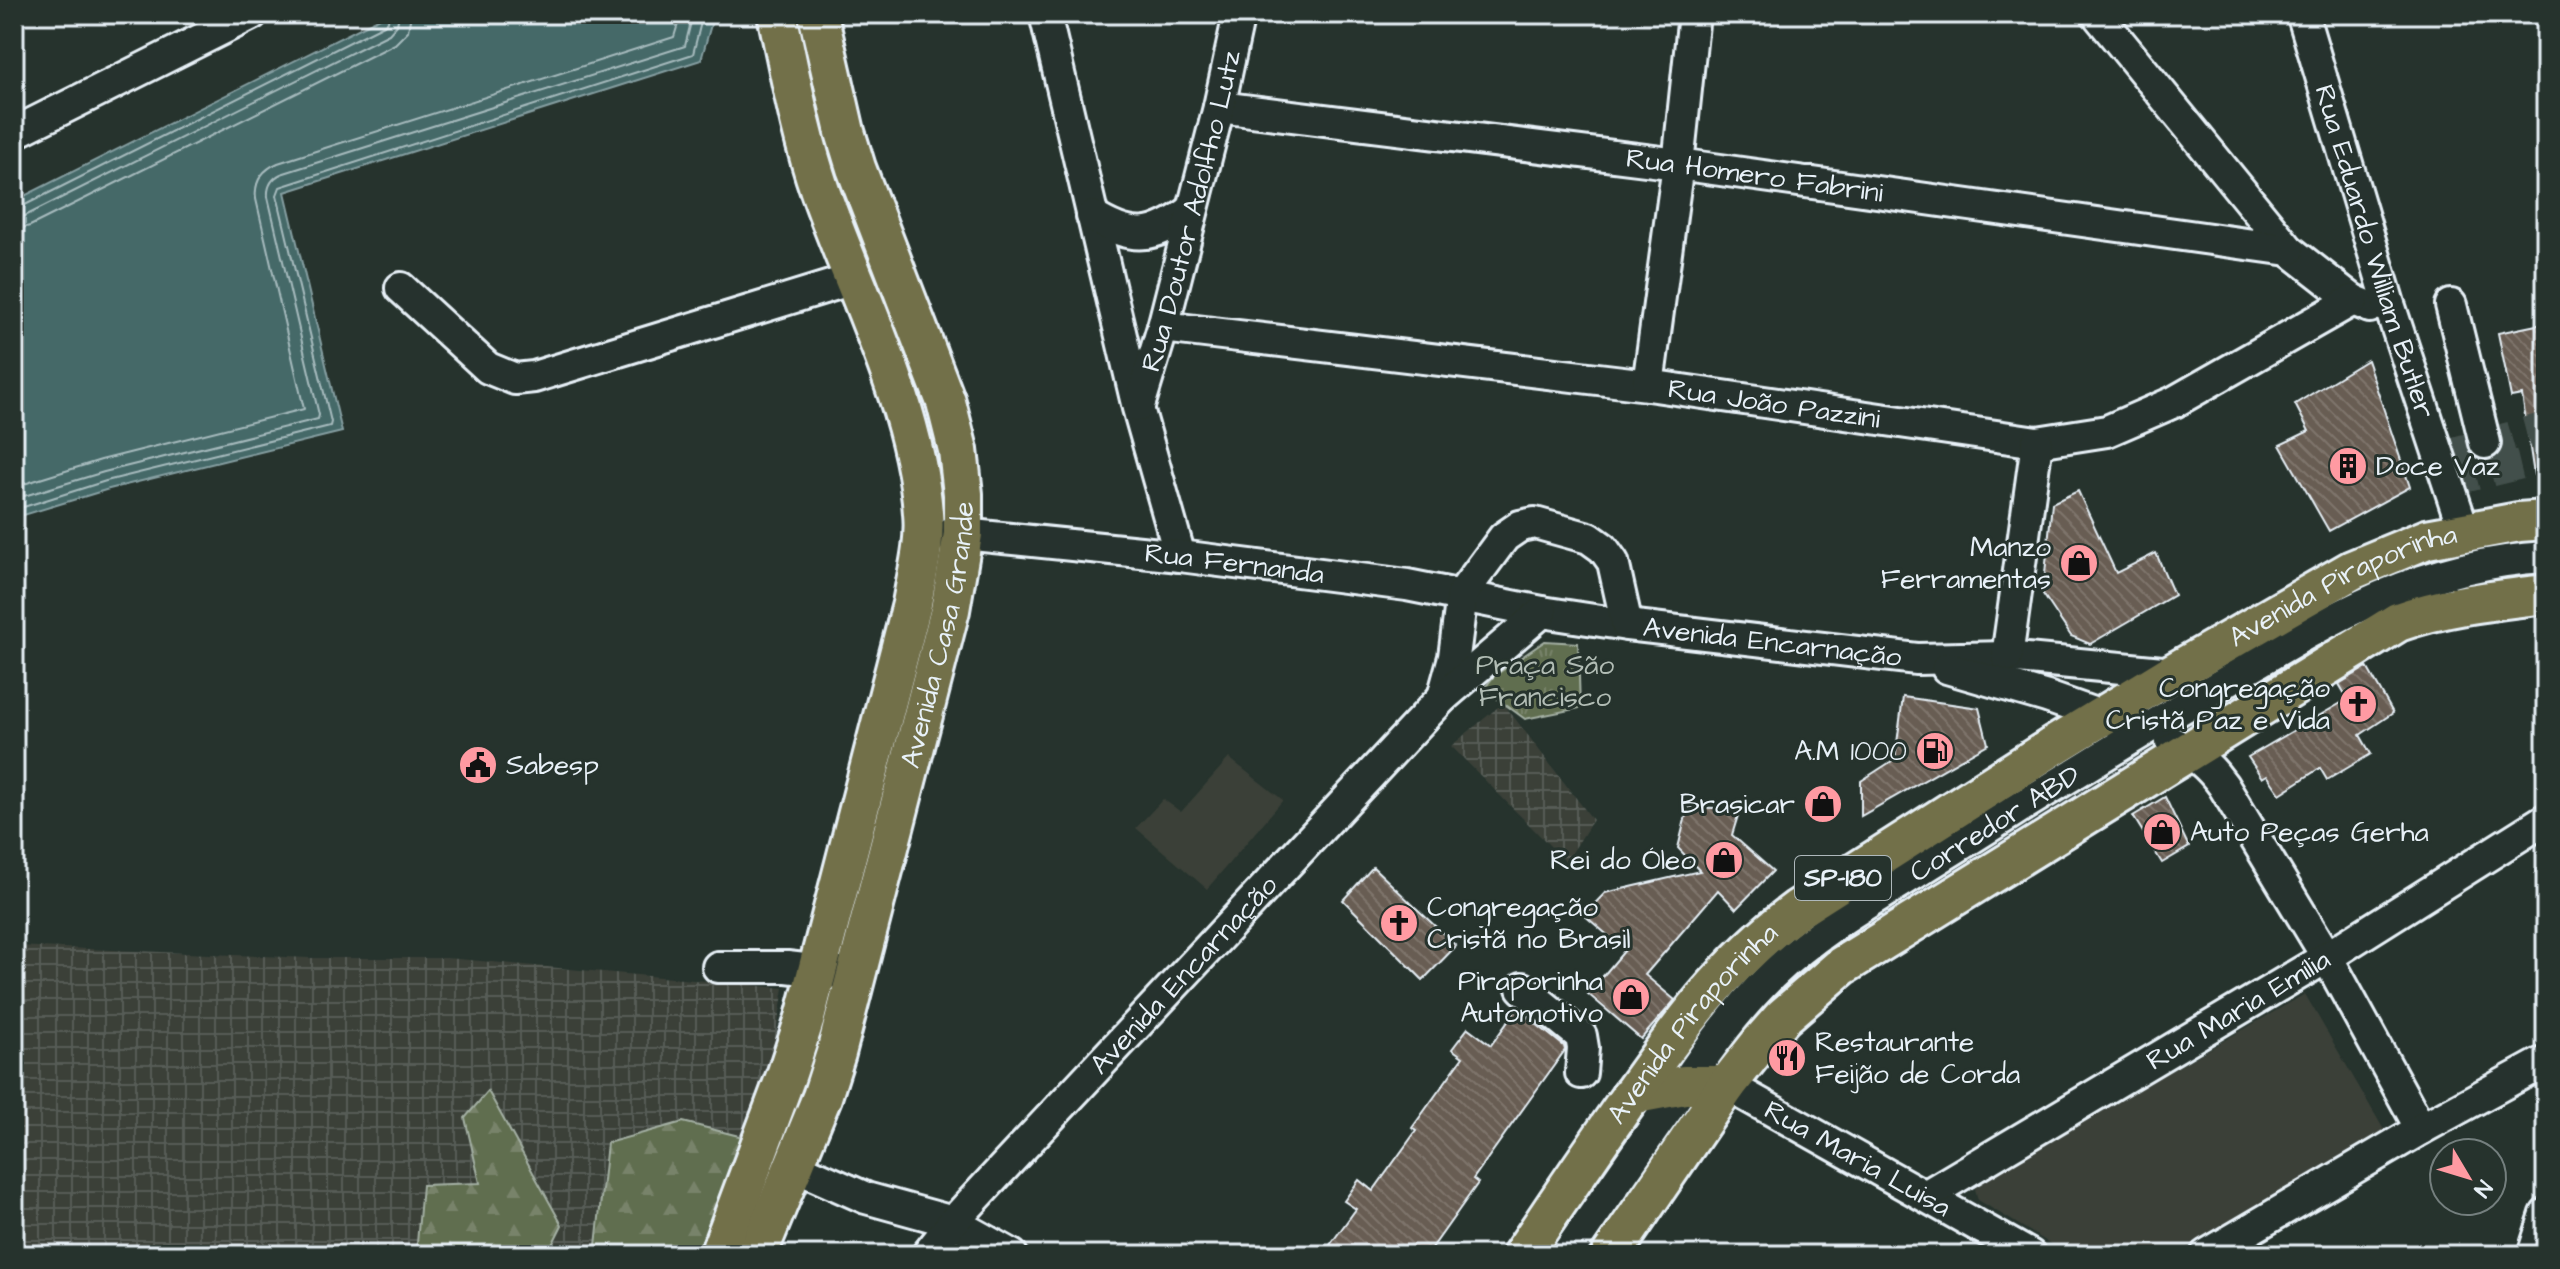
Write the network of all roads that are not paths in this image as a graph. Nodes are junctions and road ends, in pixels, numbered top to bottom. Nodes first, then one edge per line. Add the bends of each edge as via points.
1 (252, 14) edge
2 (777, 14) edge
3 (818, 14) edge
4 (1045, 14) edge
5 (1239, 14) edge
6 (1694, 14) edge
7 (2097, 14) edge
8 (2303, 16) edge
9 (1219, 107) junction
10 (14, 133) edge
11 (1678, 164) junction
12 (1191, 211) junction
13 (1092, 216) junction
14 (2289, 250) junction
15 (853, 279) junction
16 (401, 288) dead end
17 (2353, 300) junction
18 (2451, 305) dead end
19 (2393, 318) junction
20 (1163, 327) junction
21 (1648, 385) junction
22 (1138, 408) junction
23 (2037, 442) junction
24 (2485, 443) dead end
25 (2546, 520) edge
26 (2464, 531) junction
27 (963, 534) junction
28 (924, 535) junction
29 (1180, 556) junction
30 (2546, 557) edge
31 (1462, 594) junction
32 (2546, 594) edge
33 (1542, 612) junction
34 (1627, 625) junction
35 (2007, 657) junction
36 (1917, 659) junction
37 (2173, 673) junction
38 (1443, 697) junction
39 (2102, 717) junction
40 (2143, 731) junction
41 (2191, 751) junction
42 (2546, 819) edge
43 (2327, 957) junction
44 (718, 967) dead end
45 (818, 969) junction
46 (855, 977) junction
47 (1522, 988) dead end
48 (2546, 1063) edge
49 (1581, 1073) dead end
50 (1684, 1085) junction
51 (1727, 1085) junction
52 (1631, 1095) junction
53 (2421, 1129) junction
54 (794, 1166) junction
55 (1927, 1195) junction
56 (2546, 1214) edge
57 (953, 1222) junction
58 (719, 1255) edge
59 (757, 1255) edge
60 (927, 1255) edge
61 (1012, 1255) edge
62 (1522, 1255) edge
63 (1566, 1255) edge
64 (1611, 1255) edge
65 (2030, 1255) edge
66 (2206, 1255) edge
67 (2533, 1255) edge

1 - 10 street
2 - 15 main road, Avenida Casa Grande via 801,126
3 - 27 main road, Avenida Casa Grande via 856,168 946,402 960,464
4 - 13 street
5 - 9 street, Rua Doutor Adolfho Lutz
6 - 11 street
7 - 14 street
8 - 19 street, Rua Eduardo William Butler
9 - 11 street, Rua Homero Fabrini
9 - 12 street, Rua Doutor Adolfho Lutz
11 - 14 street, Rua Homero Fabrini
11 - 21 street
12 - 13 street via 1153,233 1129,234
12 - 20 street, Rua Doutor Adolfho Lutz
13 - 22 street
14 - 17 street
15 - 16 street via 515,379 488,368
15 - 28 main road, Avenida Casa Grande via 896,391 916,462
17 - 19 street
17 - 23 street, Rua João Pazzini via 2174,402 2107,431
18 - 24 street
19 - 26 street, Rua Eduardo William Butler
20 - 21 street, Rua João Pazzini
20 - 22 street, Rua Doutor Adolfho Lutz
21 - 23 street, Rua João Pazzini
22 - 29 street
23 - 35 street
25 - 26 main road, Avenida Piraporinha / SP-180
26 - 37 main road, Avenida Piraporinha / SP-180 via 2427,539 2352,570
27 - 28 street, Rua Fernanda
27 - 29 street, Rua Fernanda
27 - 46 main road, Avenida Casa Grande via 950,610
28 - 45 main road, Avenida Casa Grande via 912,604
29 - 31 street, Rua Fernanda
30 - 40 street, Corredor ABD via 2440,575 2357,605
31 - 33 street, Rua Fernanda
31 - 34 street, Avenida Encarnação via 1504,537 1535,523 1589,538 1603,548 1613,562
31 - 38 street, Avenida Encarnação
32 - 41 main road, Avenida Piraporinha / SP-180 via 2464,604 2398,622
33 - 34 street, Avenida Encarnação
33 - 38 street, Avenida Encarnação
34 - 36 street, Avenida Encarnação
35 - 36 street, Avenida Encarnação
35 - 37 street, Avenida Encarnação
36 - 39 street, Avenida Encarnação
37 - 39 main road, Avenida Piraporinha / SP-180
38 - 57 street, Avenida Encarnação
39 - 40 street, Avenida Encarnação
39 - 52 main road, Avenida Piraporinha / SP-180 via 1835,883 1764,934 1692,1011
40 - 41 street, Avenida Encarnação
40 - 50 street, Corredor ABD via 1812,940 1743,1005
41 - 43 street via 2223,785
41 - 51 main road, Avenida Piraporinha / SP-180 via 1842,966 1783,1017
42 - 43 street, Rua Maria Emília
43 - 53 street
43 - 55 street, Rua Maria Emília
44 - 45 street
45 - 46 street
45 - 58 main road, Avenida Casa Grande via 787,1073
46 - 54 main road, Avenida Casa Grande via 822,1097
47 - 49 street via 1581,1036
48 - 53 street
50 - 51 main road
50 - 52 main road
50 - 63 street, Corredor ABD
51 - 55 street, Rua Maria Luisa
51 - 64 main road, Avenida Piraporinha / SP-180
52 - 62 main road, Avenida Piraporinha / SP-180
53 - 66 street
54 - 57 street via 866,1198
54 - 59 main road, Avenida Casa Grande
55 - 65 street, Rua Maria Luisa
56 - 67 street
57 - 60 street, Avenida Encarnação
57 - 61 street

